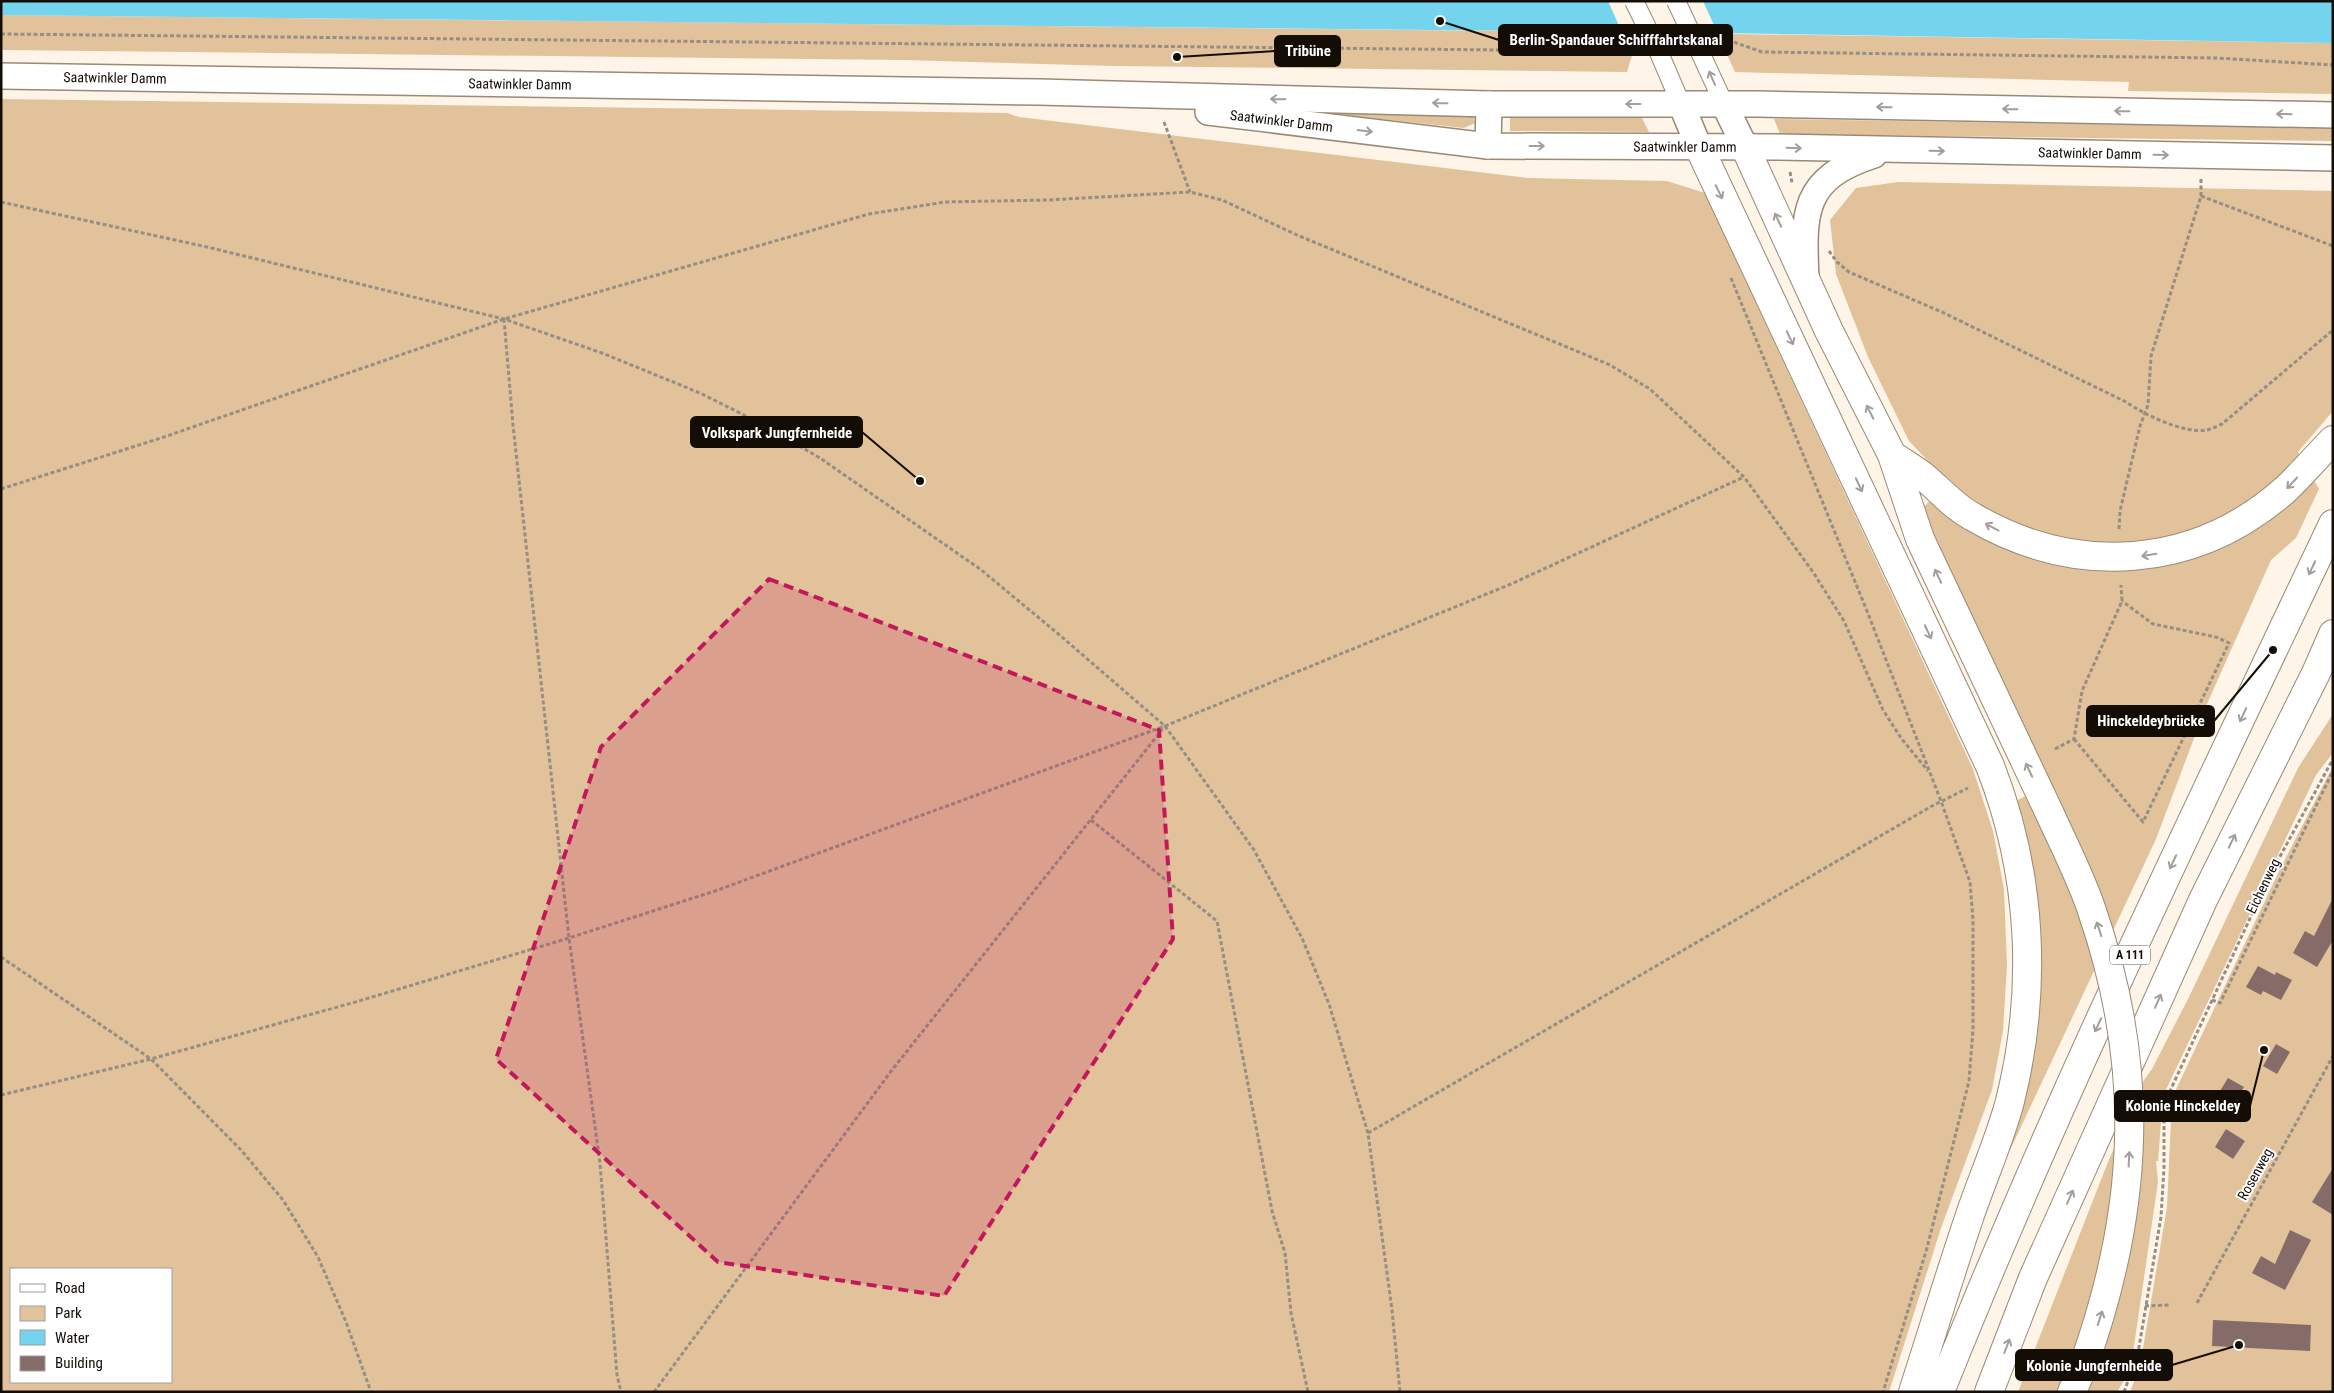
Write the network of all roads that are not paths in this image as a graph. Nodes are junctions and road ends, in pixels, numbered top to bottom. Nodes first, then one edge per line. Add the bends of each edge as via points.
1 (1634, 1) edge
2 (1676, 1) edge
3 (1, 76) edge
4 (1039, 92) junction
5 (1489, 104) junction
6 (1681, 104) junction
7 (1724, 104) junction
8 (2333, 115) edge
9 (1488, 146) junction
10 (1699, 147) junction
11 (1745, 148) junction
12 (1889, 150) junction
13 (2333, 158) edge
14 (1806, 280) junction
15 (2333, 440) edge
16 (1892, 455) junction
17 (2333, 524) edge
18 (2333, 634) edge
19 (2324, 667) edge
20 (1913, 1392) edge
21 (1940, 1392) edge
22 (1989, 1392) edge
23 (2072, 1392) edge

1 - 6 street, bridge
7 -> 2 street, bridge via 1703,45
3 - 4 main road, Saatwinkler Damm
5 -> 4 main road, Saatwinkler Damm
4 -> 9 main road, Saatwinkler Damm
6 -> 5 main road, Saatwinkler Damm
5 - 9 main road
6 - 7 main road, Saatwinkler Damm
6 - 10 main road
8 -> 7 main road, Saatwinkler Damm
7 - 11 main road
9 -> 10 main road, Saatwinkler Damm
10 - 11 main road, Saatwinkler Damm
10 -> 20 highway via 1990,766 2020,868 2028,998 2019,1062 2009,1103
11 -> 12 main road, Saatwinkler Damm
14 -> 11 highway
12 -> 13 main road, Saatwinkler Damm
12 - 14 main road via 1849,163 1821,185 1815,194 1805,222
16 -> 14 highway
15 -> 16 highway via 2286,489 2231,528 2165,552 2109,558 2062,553 2011,537 1971,517 1923,476
23 -> 16 highway, bridge via 2102,1315 2128,1181 2131,1116 2125,1046 2109,963 2091,905 1920,538
17 -> 21 highway, A 111 via 2070,1085 1994,1258
18 - 19 highway
22 -> 19 highway via 2033,1278 2203,900

